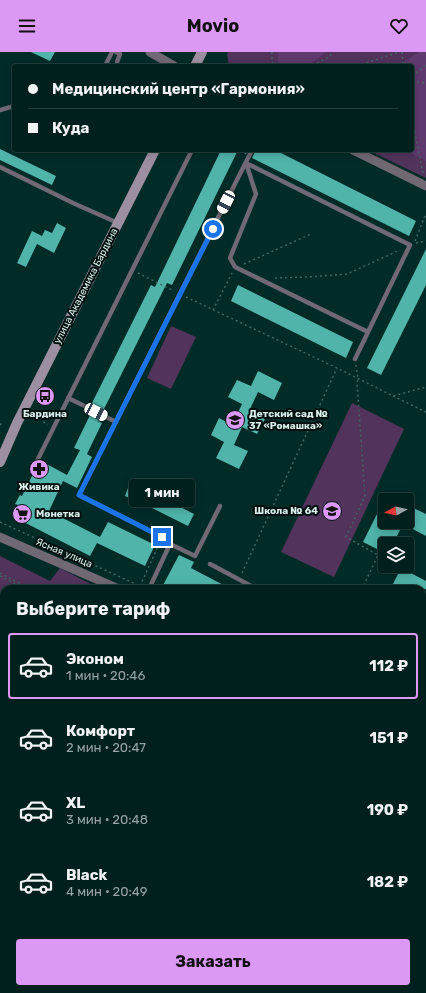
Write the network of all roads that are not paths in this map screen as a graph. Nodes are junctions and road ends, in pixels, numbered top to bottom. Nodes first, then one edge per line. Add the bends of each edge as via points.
1 (112, 52) edge
2 (116, 52) edge
3 (150, 52) edge
4 (202, 52) edge
5 (117, 62) dead end
6 (106, 64) edge
7 (171, 64) edge
8 (196, 64) edge
9 (12, 107) edge
10 (0, 110) edge
11 (154, 152) edge
12 (191, 152) edge
13 (251, 152) edge
14 (357, 152) edge
15 (246, 163) junction
16 (0, 167) edge
17 (426, 186) edge
18 (118, 223) junction
19 (368, 332) junction
20 (355, 358) road end
21 (68, 398) junction
22 (116, 422) junction
23 (17, 423) junction
24 (0, 446) edge
25 (38, 459) dead end
26 (0, 462) edge
27 (220, 506) dead end
28 (0, 537) edge
29 (162, 537) road end
30 (210, 564) dead end
31 (110, 585) edge
32 (151, 585) edge
33 (250, 585) edge

1 - 6 lane
2 - 5 lane via 120,54
3 - 7 street
4 - 8 street
9 - 10 lane
11 - 18 street, улица Академика Бардина
12 - 21 lane
13 - 15 lane
14 - 17 street
15 - 19 lane via 256,194 230,258 235,267
15 - 19 lane via 410,245
15 - 22 lane
16 - 18 lane
18 - 23 street, улица Академика Бардина
19 - 20 lane
21 - 22 lane
21 - 25 lane
22 - 29 lane via 79,495
23 - 24 street, улица Академика Бардина
23 - 26 street, улица Академика Бардина
27 - 32 lane via 195,556 170,544
28 - 31 street, Ясная улица
30 - 33 lane

